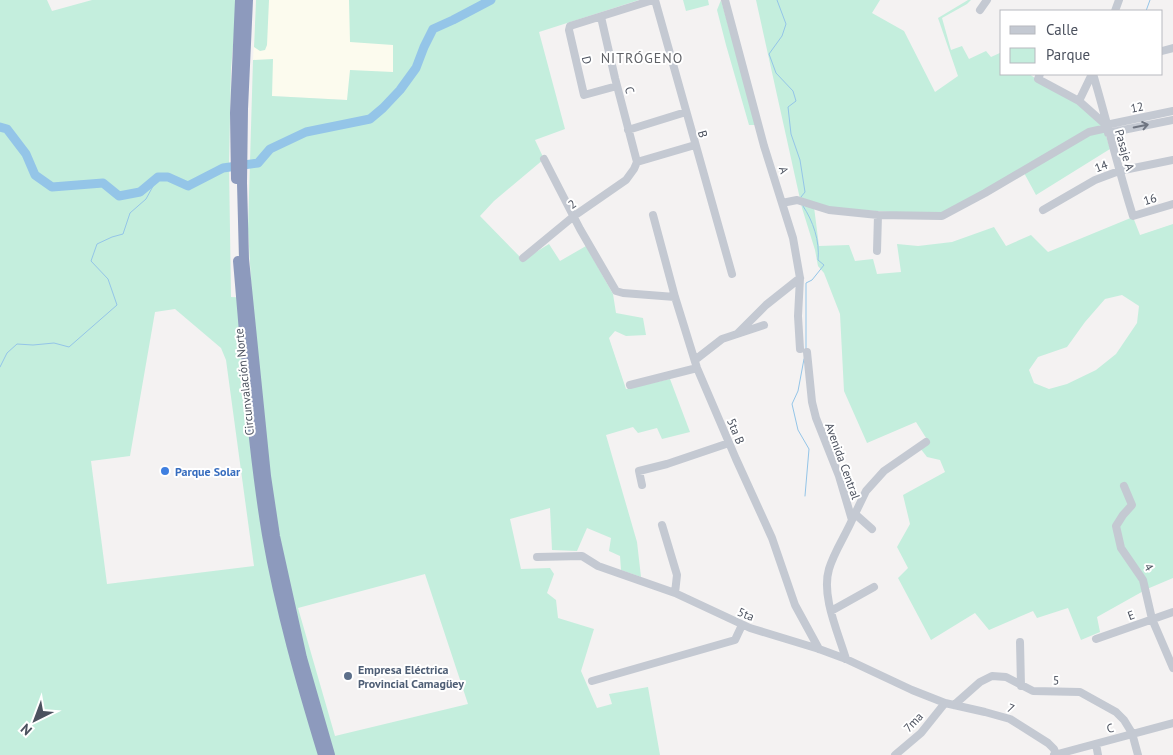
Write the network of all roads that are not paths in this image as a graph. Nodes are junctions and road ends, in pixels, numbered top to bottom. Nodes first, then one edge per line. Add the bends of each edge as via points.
1 (240, 0) edge
2 (248, 0) edge
3 (654, 0) edge
4 (725, 0) edge
5 (987, 0) edge
6 (980, 10) dead end
7 (601, 17) junction
8 (241, 53) junction
9 (1092, 75) edge
10 (1092, 75) edge
11 (1039, 76) edge
12 (617, 86) junction
13 (1079, 101) junction
14 (1173, 111) edge
15 (686, 112) junction
16 (1173, 120) edge
17 (1107, 128) junction
18 (628, 130) junction
19 (694, 145) junction
20 (544, 159) dead end
21 (1173, 160) edge
22 (636, 165) junction
23 (1119, 171) junction
24 (239, 184) junction
25 (782, 203) junction
26 (1173, 204) edge
27 (1043, 210) dead end
28 (653, 215) dead end
29 (878, 215) junction
30 (574, 216) junction
31 (1132, 216) joint
32 (877, 251) dead end
33 (523, 258) dead end
34 (732, 274) dead end
35 (800, 278) junction
36 (675, 297) junction
37 (764, 325) dead end
38 (738, 333) junction
39 (803, 351) joint
40 (696, 364) junction
41 (630, 385) dead end
42 (926, 442) dead end
43 (729, 443) junction
44 (642, 486) dead end
45 (1124, 486) dead end
46 (853, 517) junction
47 (662, 525) dead end
48 (872, 529) dead end
49 (537, 557) dead end
50 (874, 586) dead end
51 (675, 593) junction
52 (831, 611) junction
53 (1173, 612) edge
54 (1152, 619) junction
55 (742, 625) junction
56 (1096, 639) dead end
57 (1020, 642) dead end
58 (819, 649) junction
59 (846, 659) junction
60 (1173, 668) edge
61 (592, 681) dead end
62 (1021, 686) junction
63 (945, 703) junction
64 (954, 704) junction
65 (1173, 723) edge
66 (1132, 733) junction
67 (1096, 744) junction
68 (323, 755) edge
69 (330, 755) edge
70 (895, 755) edge
71 (1056, 755) edge
72 (1098, 755) edge
73 (1138, 755) edge

1 - 8 highway, Circunvalación Norte
2 - 8 highway, Circunvalación Norte
3 - 7 street
3 - 15 street, B
4 - 25 street, A
5 - 6 street
7 - 12 street, C
7 - 12 street, D via 570,26 569,30 584,95
8 - 24 highway, Circunvalación Norte
9 - 13 street
10 - 17 street
11 - 13 street, Pasaje A
12 - 18 street, C
13 - 17 street, Pasaje A
14 - 17 street, 12
15 - 18 street
15 - 19 street, B
17 -> 16 street, 12
17 - 23 street, Pasaje A
17 - 29 street via 1089,132 986,194 942,216
18 - 22 street, C
19 - 22 street, 2
19 - 34 street, B
20 - 30 street
21 - 23 street, 14
22 - 30 street, 2 via 626,180
23 - 27 street, 14 via 1095,180
23 - 31 street, Pasaje A
24 - 68 highway, Circunvalación Norte via 238,259 250,406 268,536 293,657
24 - 69 highway, Circunvalación Norte via 266,476 275,536 302,658
25 - 29 street via 797,200 829,210
25 - 35 street, A via 793,238
26 - 31 street, 16
28 - 36 street, 5ta B
29 - 32 street
30 - 33 street, 2
30 - 36 street via 616,290
35 - 38 street
35 - 39 street, A via 798,316
36 - 40 street, 5ta B
37 - 38 street
38 - 40 street via 722,339
39 - 46 street, Avenida Central via 816,418
40 - 41 street
40 - 43 street, 5ta B
42 - 46 street via 884,471 866,491
43 - 44 street via 639,471
43 - 58 street, 5ta B via 772,538 795,605
45 - 54 street, 4 via 1132,505 1122,515 1116,531 1121,548 1143,580
46 - 48 street
46 - 52 street, Avenida Central via 828,571 827,598
47 - 51 street via 677,575
49 - 51 street, 5ta via 582,556 598,566
50 - 52 street
51 - 55 street, 5ta
52 - 59 street, Avenida Central
53 - 54 street, E
54 - 56 street, E
54 - 60 street, 4
55 - 58 street, 5ta
55 - 61 street via 735,640
57 - 62 street
58 - 59 street, 5ta
59 - 63 street, 5ta
62 - 64 street, 5 via 1006,677 992,676
62 - 66 street, 5 via 1033,691 1085,693 1116,712
63 - 64 street, 7
63 - 70 street, 7ma via 921,733
64 - 71 street, 7 via 1010,719 1048,743
65 - 66 street, C
66 - 67 street, C
66 - 73 street, 5
67 - 71 street, C
67 - 72 street

